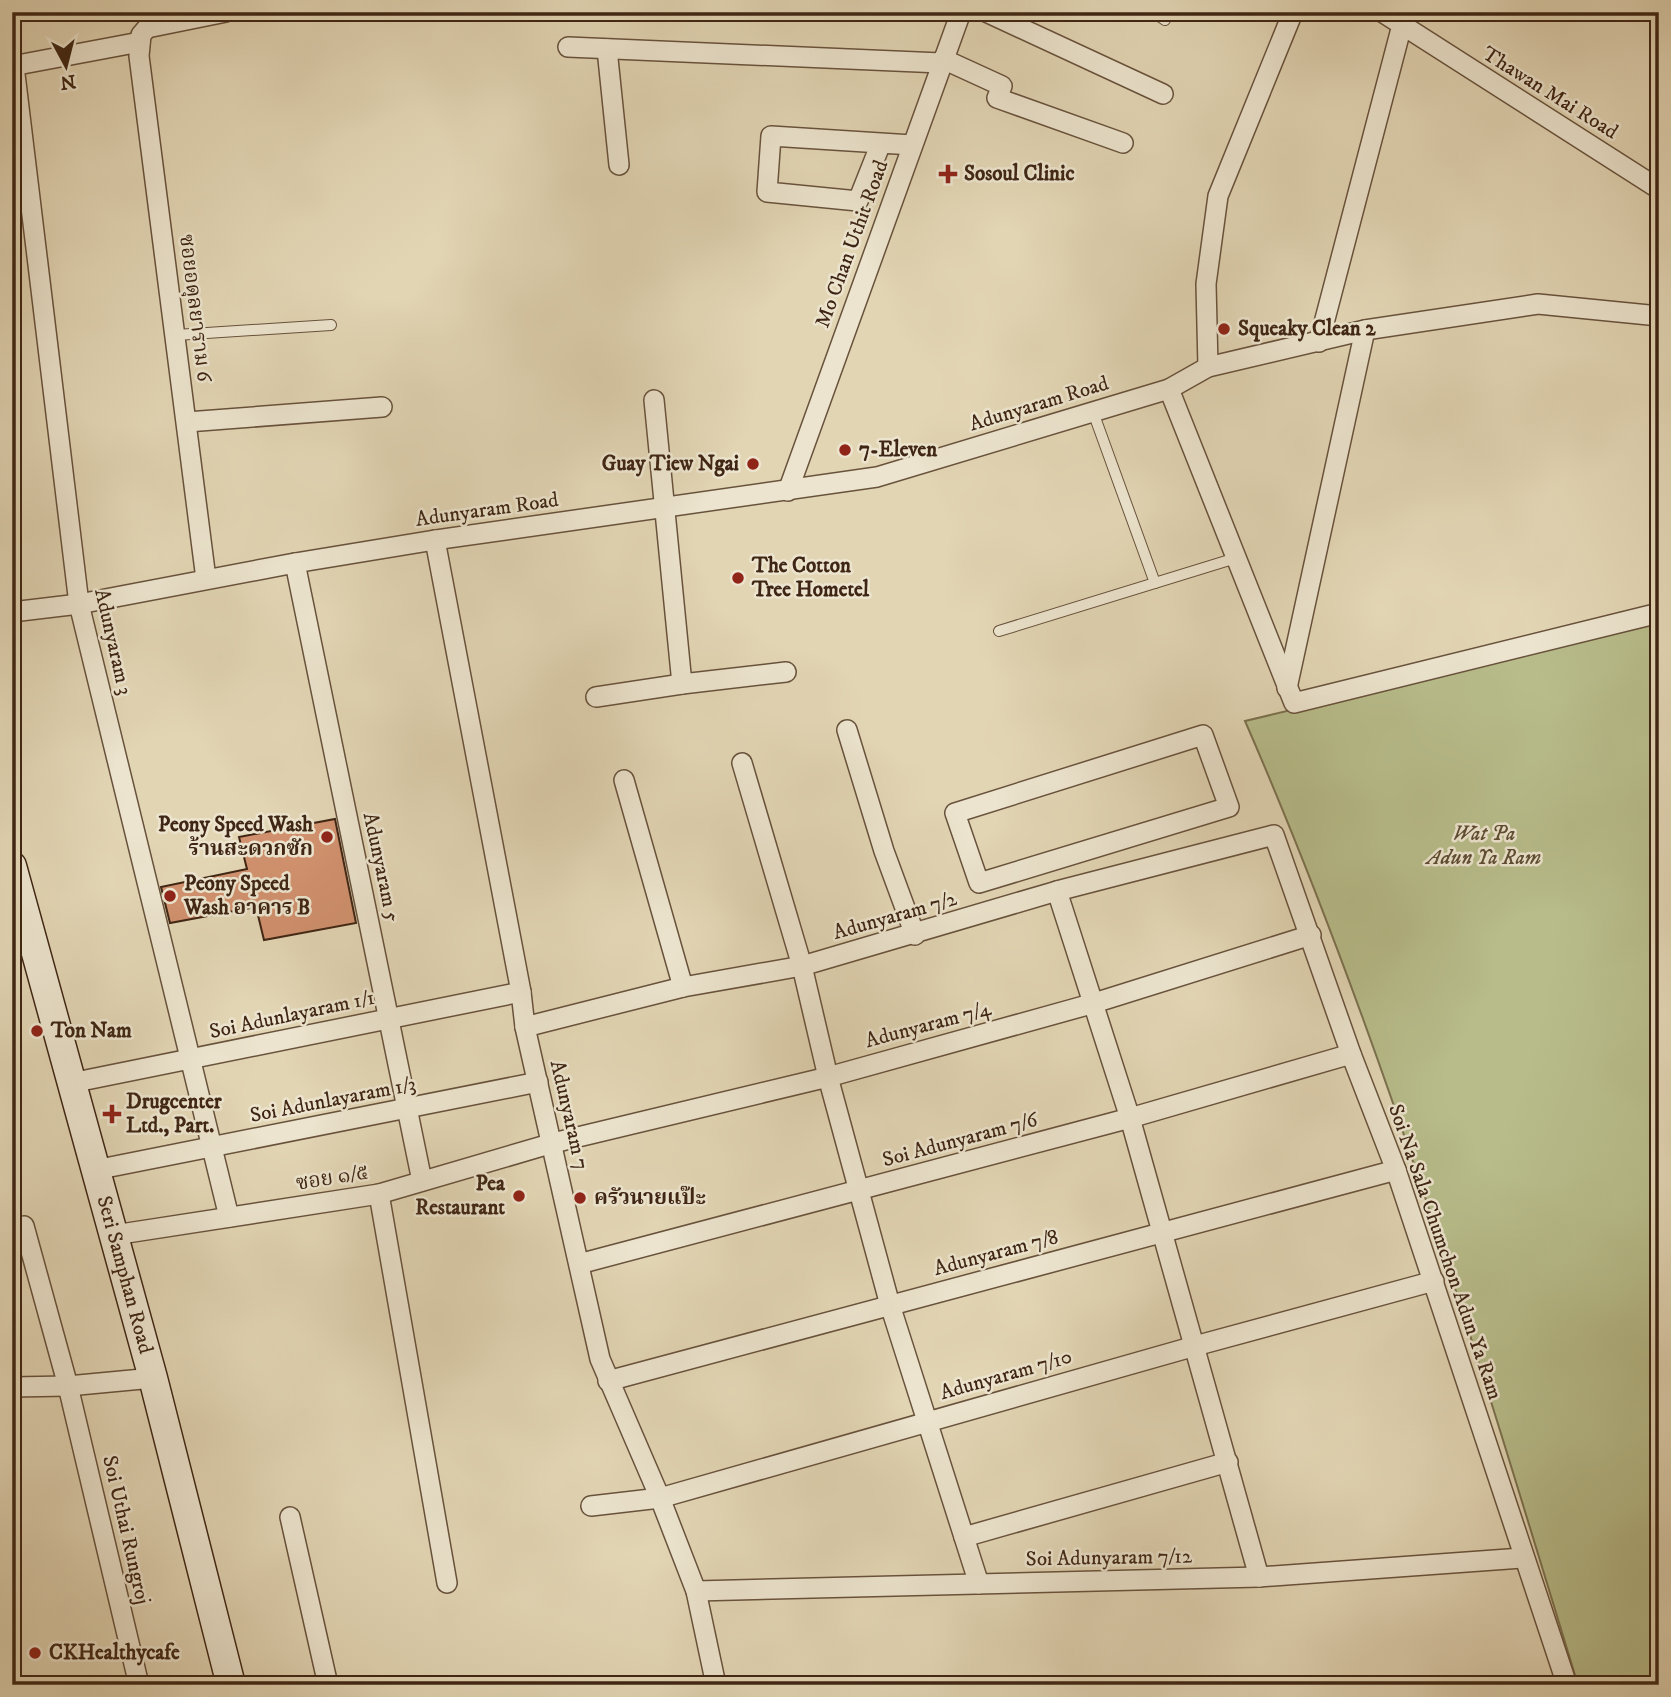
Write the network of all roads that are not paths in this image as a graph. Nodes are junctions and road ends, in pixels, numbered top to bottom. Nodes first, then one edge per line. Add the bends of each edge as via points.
1 (226, 12) edge
2 (961, 12) edge
3 (986, 12) edge
4 (1153, 12) edge
5 (1293, 12) edge
6 (1382, 12) edge
7 (1165, 20) dead end
8 (1402, 25) junction
9 (140, 42) junction
10 (568, 47) dead end
11 (607, 49) junction
12 (942, 61) junction
13 (13, 66) edge
14 (1163, 94) dead end
15 (881, 143) junction
16 (1123, 143) dead end
17 (912, 145) junction
18 (619, 164) dead end
19 (1659, 188) edge
20 (1659, 316) edge
21 (331, 325) dead end
22 (1365, 330) junction
23 (176, 335) junction
24 (1319, 342) junction
25 (1208, 367) junction
26 (1169, 389) junction
27 (654, 400) dead end
28 (382, 407) dead end
29 (1093, 412) junction
30 (187, 422) junction
31 (788, 491) junction
32 (663, 508) junction
33 (435, 540) junction
34 (1236, 558) junction
35 (295, 563) junction
36 (206, 579) junction
37 (1155, 583) junction
38 (79, 604) junction
39 (12, 612) edge
40 (1659, 613) edge
41 (999, 631) dead end
42 (786, 672) dead end
43 (682, 684) junction
44 (1287, 688) junction
45 (596, 697) dead end
46 (847, 730) dead end
47 (742, 763) dead end
48 (624, 780) dead end
49 (1274, 835) joint
50 (1109, 844) junction
51 (12, 866) edge
52 (1119, 875) junction
53 (1057, 891) junction
54 (915, 935) junction
55 (1311, 935) junction
56 (802, 966) junction
57 (683, 987) junction
58 (521, 992) junction
59 (1091, 1004) junction
60 (389, 1018) junction
61 (525, 1027) junction
62 (1351, 1054) junction
63 (191, 1059) junction
64 (828, 1077) junction
65 (538, 1082) junction
66 (71, 1083) junction
67 (407, 1108) junction
68 (1129, 1118) junction
69 (553, 1143) junction
70 (212, 1147) junction
71 (1396, 1170) junction
72 (95, 1171) junction
73 (422, 1181) junction
74 (859, 1191) junction
75 (379, 1194) junction
76 (229, 1217) junction
77 (24, 1226) dead end
78 (1162, 1232) junction
79 (114, 1235) junction
80 (579, 1264) junction
81 (1434, 1282) junction
82 (890, 1305) junction
83 (1195, 1346) junction
84 (153, 1378) junction
85 (608, 1381) junction
86 (68, 1386) junction
87 (12, 1387) edge
88 (928, 1421) junction
89 (1228, 1462) junction
90 (660, 1498) junction
91 (591, 1506) dead end
92 (290, 1517) dead end
93 (964, 1537) junction
94 (1522, 1558) junction
95 (1259, 1577) junction
96 (447, 1583) dead end
97 (979, 1584) junction
98 (696, 1591) junction
99 (139, 1685) edge
100 (231, 1685) edge
101 (328, 1685) edge
102 (716, 1685) edge
103 (1567, 1685) edge

1 - 9 street via 147,28
2 - 12 street, Mo Chan Uthit Road
3 - 14 street
4 - 7 lane
5 - 25 street via 1218,196 1206,284
6 - 8 street, Thawan Mai Road
8 - 19 street, Thawan Mai Road
8 - 24 street
9 - 13 street
9 - 23 street, ซอยอดุลยาราม 6
10 - 11 street
11 - 12 street
11 - 18 street
12 - 16 street via 1002,86 997,98
12 - 17 street, Mo Chan Uthit Road
13 - 38 street, Adunyaram 3
15 - 15 street via 771,136 766,192 858,201
15 - 17 street
17 - 31 street, Mo Chan Uthit Road
20 - 22 street, Adunyaram Road via 1538,304
21 - 23 lane
22 - 24 street, Adunyaram Road
22 - 44 street
23 - 30 street, ซอยอดุลยาราม 6
24 - 25 street, Adunyaram Road
25 - 26 street, Adunyaram Road
26 - 29 street, Adunyaram Road
26 - 34 street
27 - 32 street
28 - 30 street
29 - 31 street, Adunyaram Road via 877,477
29 - 37 lane
30 - 36 street, ซอยอดุลยาราม 6
31 - 32 street, Adunyaram Road
32 - 33 street, Adunyaram Road
32 - 43 street
33 - 35 street, Adunyaram Road
33 - 58 street, Adunyaram 7
34 - 37 lane
34 - 44 street
35 - 36 street, Adunyaram Road
35 - 60 street, Adunyaram 5
36 - 38 street, Adunyaram Road
37 - 41 lane
38 - 39 street, Adunyaram Road
38 - 63 street, Adunyaram 3
40 - 44 street via 1294,703
42 - 43 street
43 - 45 street
46 - 54 street
47 - 56 street
48 - 57 street
49 - 52 street, Adunyaram 7/2
49 - 55 street, Soi Na Sala Chumchon Adun Ya Ram
50 - 50 street via 979,883 955,813 1203,735 1229,807
50 - 52 street
51 - 66 street, Seri Samphan Road
52 - 53 street, Adunyaram 7/2
53 - 54 street, Adunyaram 7/2
53 - 59 street
54 - 56 street, Adunyaram 7/2
55 - 59 street, Adunyaram 7/4
55 - 62 street, Soi Na Sala Chumchon Adun Ya Ram
56 - 57 street, Adunyaram 7/2
56 - 64 street
57 - 61 street, Adunyaram 7/2
58 - 60 street, Soi Adunlayaram 1/1
58 - 61 street, Adunyaram 7
59 - 64 street, Adunyaram 7/4
59 - 68 street
60 - 63 street, Soi Adunlayaram 1/1
60 - 67 street, Adunyaram 5
61 - 65 street, Adunyaram 7
62 - 68 street, Soi Adunyaram 7/6
62 - 71 street, Soi Na Sala Chumchon Adun Ya Ram
63 - 66 street, Soi Adunlayaram 1/1
63 - 70 street, Adunyaram 3
64 - 69 street, Adunyaram 7/4
64 - 74 street
65 - 67 street, Soi Adunlayaram 1/3
65 - 69 street, Adunyaram 7
66 - 72 street, Seri Samphan Road
67 - 70 street, Soi Adunlayaram 1/3
67 - 73 street, Adunyaram 5
68 - 74 street, Soi Adunyaram 7/6
68 - 78 street
69 - 73 street, ซอย ๑/๕
69 - 80 street, Adunyaram 7
70 - 72 street, Soi Adunlayaram 1/3
70 - 76 street, Adunyaram 3
71 - 78 street, Adunyaram 7/8
71 - 81 street, Soi Na Sala Chumchon Adun Ya Ram
72 - 79 street, Seri Samphan Road
73 - 75 street, ซอย ๑/๕
74 - 80 street, Soi Adunyaram 7/6
74 - 82 street
75 - 76 street, ซอย ๑/๕
75 - 96 street
76 - 79 street, ซอย ๑/๕
77 - 86 street, Soi Uthai Rungroj
78 - 82 street, Adunyaram 7/8
78 - 83 street
79 - 84 street, Seri Samphan Road
80 - 85 street, Adunyaram 7
81 - 83 street, Adunyaram 7/10
81 - 94 street, Soi Na Sala Chumchon Adun Ya Ram
82 - 85 street, Adunyaram 7/8
82 - 88 street
83 - 88 street, Adunyaram 7/10
83 - 89 street
84 - 86 street
84 - 100 street, Seri Samphan Road
85 - 90 street, Adunyaram 7
86 - 87 street
86 - 99 street, Soi Uthai Rungroj
88 - 90 street, Adunyaram 7/10
88 - 93 street
89 - 93 street
89 - 95 street
90 - 91 street, Adunyaram 7/10
90 - 98 street, Adunyaram 7
92 - 101 street
93 - 97 street
94 - 95 street, Soi Adunyaram 7/12
94 - 103 street, Soi Na Sala Chumchon Adun Ya Ram
95 - 97 street, Soi Adunyaram 7/12
97 - 98 street, Soi Adunyaram 7/12
98 - 102 street, Adunyaram 7

